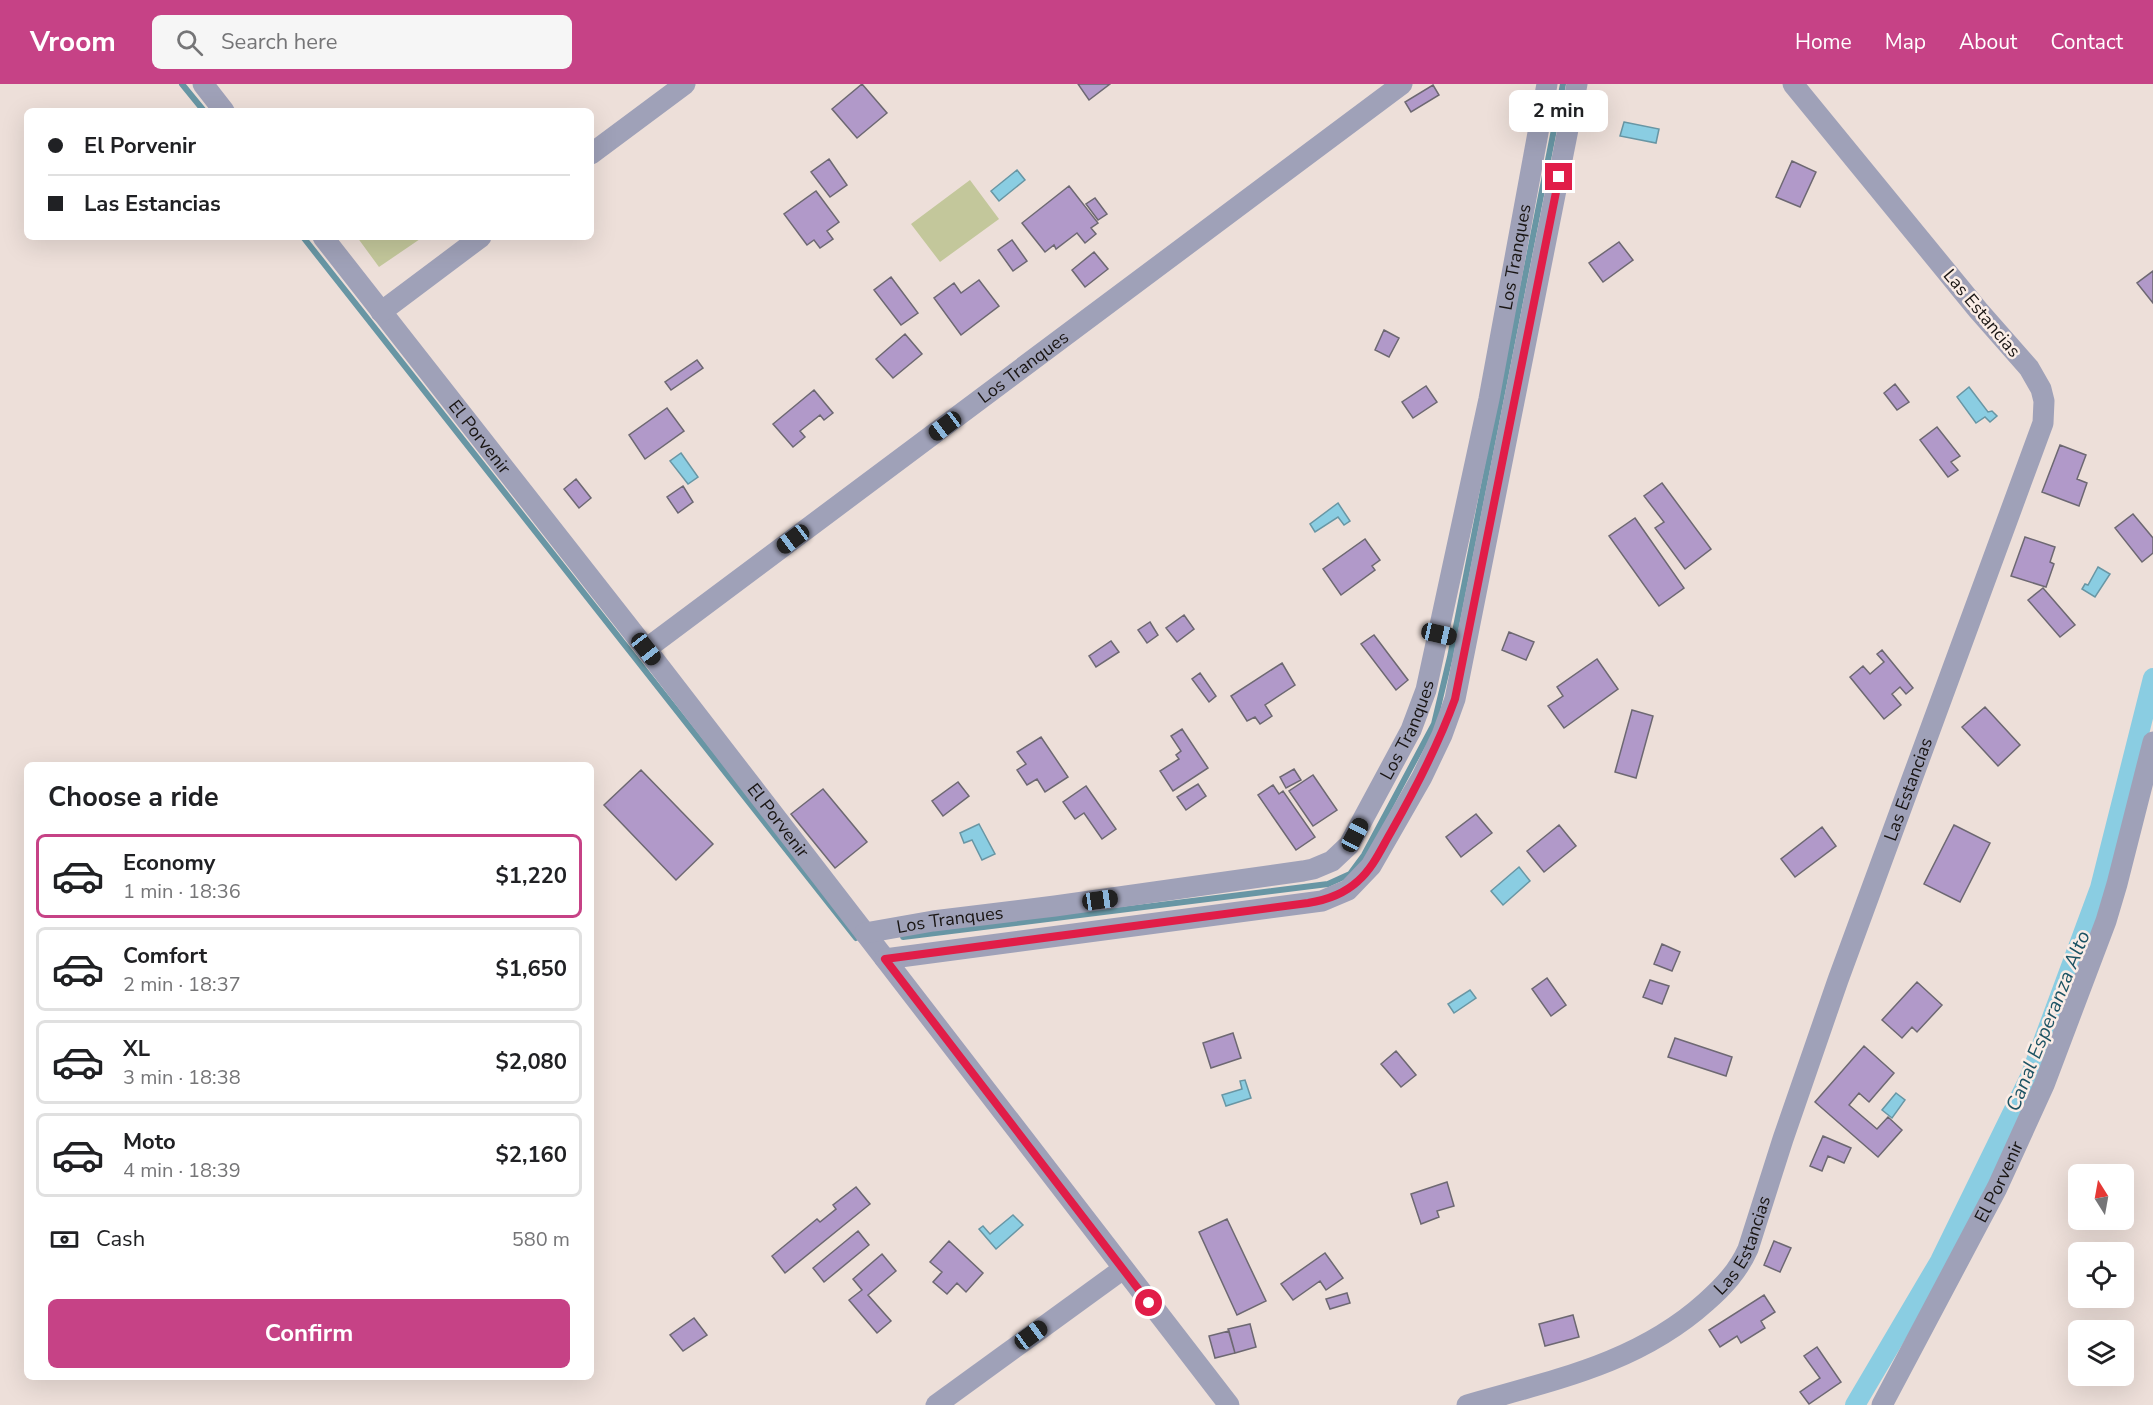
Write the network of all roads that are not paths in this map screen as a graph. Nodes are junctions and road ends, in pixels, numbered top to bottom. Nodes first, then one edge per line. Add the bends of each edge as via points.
1 (203, 84) edge
2 (684, 84) edge
3 (1402, 84) edge
4 (1547, 84) edge
5 (1577, 84) edge
6 (1793, 84) edge
7 (222, 108) edge
8 (594, 152) edge
9 (325, 240) edge
10 (477, 240) edge
11 (381, 312) junction
12 (1439, 634) junction
13 (1466, 640) junction
14 (646, 649) junction
15 (2153, 742) edge
16 (865, 933) junction
17 (885, 959) junction
18 (1123, 1269) junction
19 (936, 1405) edge
20 (1229, 1405) edge
21 (1467, 1405) edge
22 (1882, 1405) edge

1 - 7 street
2 - 8 street
3 - 14 street, Los Tranques
4 - 12 street, Los Tranques via 1489,399
5 - 13 street
6 - 21 street, Las Estancias via 2029,368 2041,389 2043,423 1838,980 1741,1264 1688,1318 1644,1346 1596,1368
9 - 11 street, El Porvenir
10 - 11 street
11 - 14 street, El Porvenir
12 - 13 street
12 - 16 street, Los Tranques via 1426,690 1411,730 1349,845 1323,866
13 - 17 street via 1455,699 1432,756 1371,866 1348,890 1322,901
14 - 16 street, El Porvenir
15 - 22 street, El Porvenir via 2106,921 2049,1074 1997,1188
16 - 17 street, El Porvenir
17 - 18 street, El Porvenir
18 - 19 street
18 - 20 street, El Porvenir

